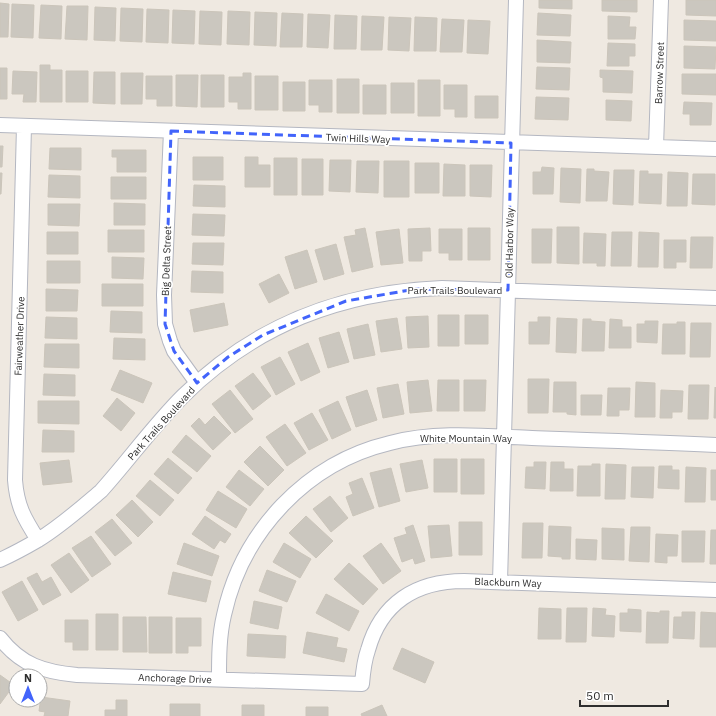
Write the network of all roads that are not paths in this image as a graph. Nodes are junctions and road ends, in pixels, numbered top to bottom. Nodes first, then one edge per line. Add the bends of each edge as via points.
1 (516, 0) edge
2 (661, 0) edge
3 (0, 125) edge
4 (24, 126) junction
5 (171, 131) junction
6 (511, 143) junction
7 (656, 147) junction
8 (716, 149) edge
9 (508, 290) junction
10 (716, 298) edge
11 (197, 383) junction
12 (503, 437) junction
13 (716, 444) edge
14 (38, 540) junction
15 (0, 560) edge
16 (500, 582) junction
17 (716, 590) edge
18 (0, 638) edge
19 (219, 679) junction
20 (362, 684) joint

1 - 6 street, Old Harbor Way
2 - 7 street, Barrow Street
3 - 4 street, Twin Hills Way
4 - 5 street, Twin Hills Way
4 - 14 street, Fairweather Drive via 15,474 21,511
5 - 6 street, Twin Hills Way
5 - 11 street, Big Delta Street via 165,324 174,351
6 - 7 street, Twin Hills Way
6 - 9 street, Old Harbor Way
7 - 8 street, Twin Hills Way
9 - 10 street, Park Trails Boulevard
9 - 11 street, Park Trails Boulevard via 416,289 346,301 303,316 263,335 228,356
9 - 12 street, Old Harbor Way
11 - 14 street, Park Trails Boulevard via 169,411 101,491
12 - 13 street, White Mountain Way
12 - 16 street, Old Harbor Way
12 - 19 street, White Mountain Way via 422,437 380,445 332,467 293,494 262,528 232,587 221,629
14 - 15 street, Park Trails Boulevard
16 - 17 street, Blackburn Way
16 - 20 street, Blackburn Way via 441,582 405,596 387,612 375,630 366,658
18 - 19 street, Anchorage Drive via 7,648 24,661 47,672
19 - 20 street, Anchorage Drive

